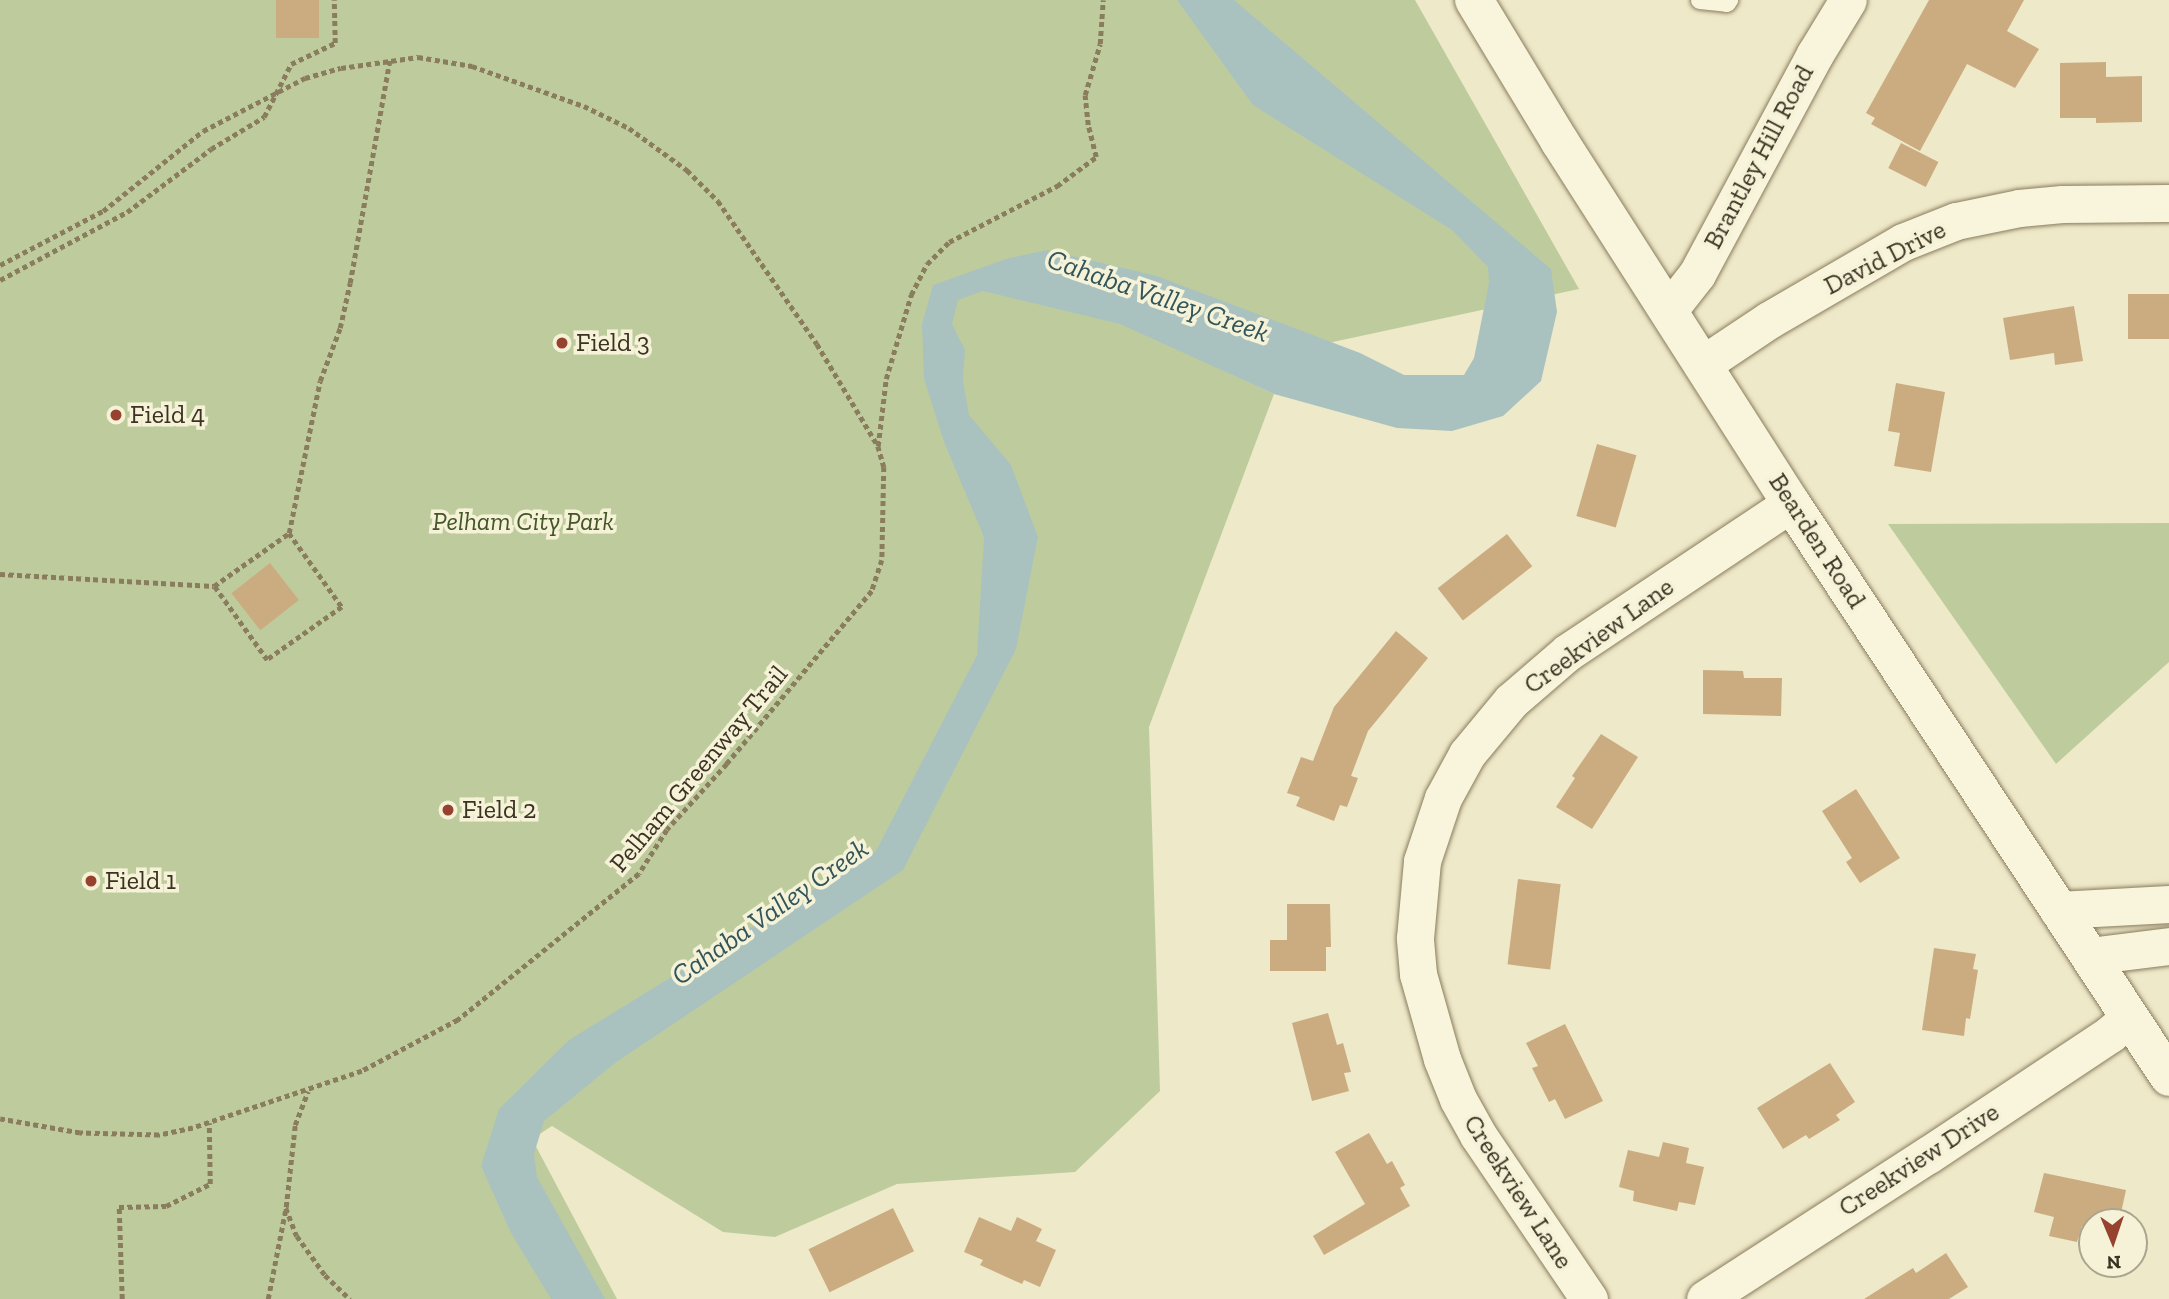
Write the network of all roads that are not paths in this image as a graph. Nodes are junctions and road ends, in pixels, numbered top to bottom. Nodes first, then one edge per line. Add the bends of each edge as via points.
1 (1474, 0) edge
2 (1700, 0) edge
3 (1729, 0) edge
4 (1848, 0) edge
5 (2169, 203) edge
6 (1668, 311) junction
7 (1703, 364) junction
8 (1791, 503) junction
9 (2169, 904) edge
10 (2058, 910) junction
11 (2169, 946) edge
12 (2089, 956) junction
13 (2130, 1017) junction
14 (2169, 1077) edge
15 (1589, 1299) edge
16 (1705, 1299) edge

1 - 6 street, Bearden Road
2 - 3 lane
4 - 6 street, Brantley Hill Road via 1697,274
5 - 7 street, David Drive via 2062,204 1956,221 1903,242
6 - 7 street, Bearden Road
7 - 8 street, Bearden Road
8 - 10 street, Bearden Road
8 - 15 street, Creekview Lane via 1568,652 1511,701 1461,765 1443,798 1422,861 1415,938 1418,974 1442,1059 1478,1135
9 - 10 street
10 - 12 street, Bearden Road
11 - 12 street
12 - 13 street, Bearden Road
13 - 14 street, Bearden Road
13 - 16 street, Creekview Drive

